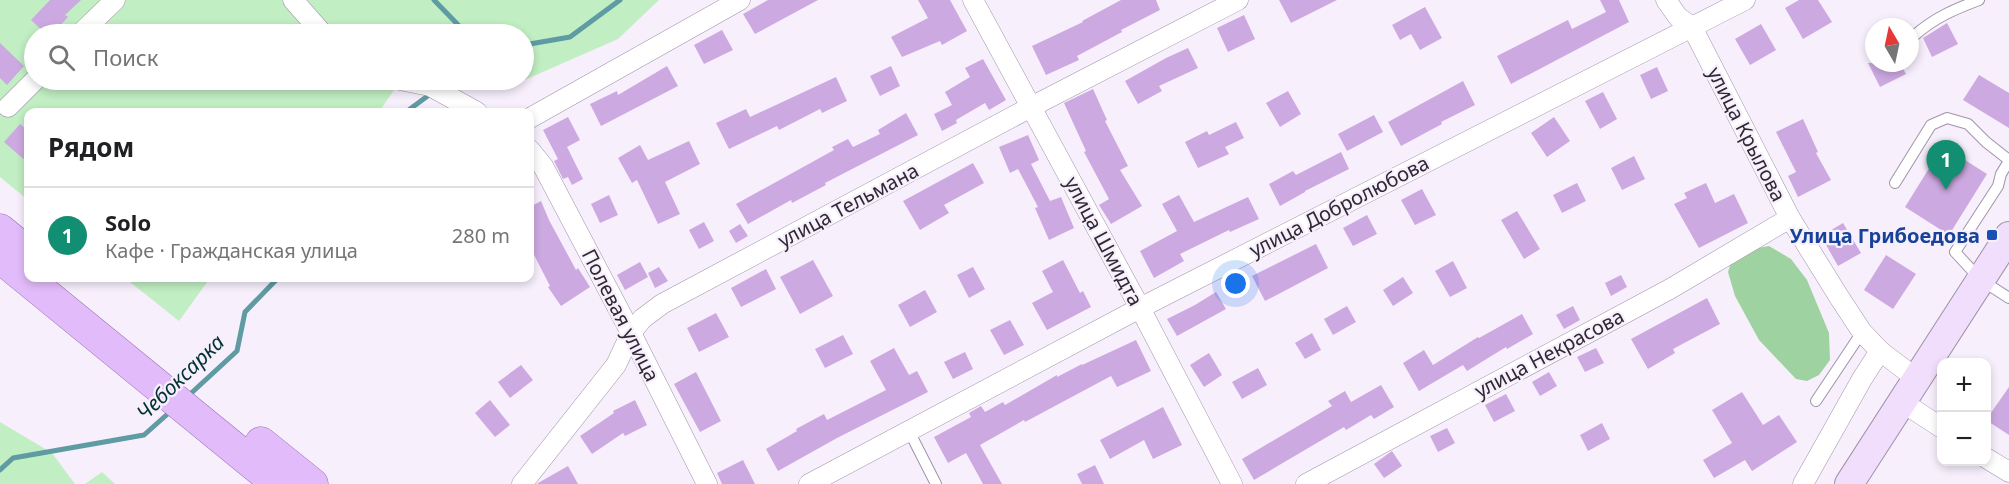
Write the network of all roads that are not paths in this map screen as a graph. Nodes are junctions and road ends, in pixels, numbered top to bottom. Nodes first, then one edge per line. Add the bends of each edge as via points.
1 (115, 0) edge
2 (293, 0) edge
3 (740, 0) edge
4 (973, 0) edge
5 (1238, 0) edge
6 (1666, 0) edge
7 (1745, 0) edge
8 (1979, 0) edge
9 (90, 24) edge
10 (315, 24) edge
11 (1692, 27) junction
12 (1919, 31) edge
13 (25, 90) edge
14 (437, 90) edge
15 (8, 107) dead end
16 (468, 107) edge
17 (1031, 107) junction
18 (534, 116) edge
19 (534, 155) edge
20 (2009, 160) edge
21 (1895, 183) dead end
22 (1790, 218) junction
23 (0, 230) edge
24 (2009, 236) edge
25 (24, 250) edge
26 (0, 257) edge
27 (24, 277) edge
28 (1981, 280) junction
29 (31, 282) edge
30 (63, 282) edge
31 (2009, 298) edge
32 (1140, 308) junction
33 (1863, 332) junction
34 (631, 333) junction
35 (1880, 351) junction
36 (1909, 390) junction
37 (1815, 401) dead end
38 (1937, 423) edge
39 (909, 431) junction
40 (1991, 461) edge
41 (2009, 472) edge
42 (278, 484) edge
43 (312, 484) edge
44 (522, 484) edge
45 (707, 484) edge
46 (809, 484) edge
47 (936, 484) edge
48 (1232, 484) edge
49 (1306, 484) edge
50 (1803, 484) edge
51 (1849, 484) edge

1 - 9 street
2 - 10 street
3 - 18 street
4 - 17 street, улица Шмидта
5 - 17 street, улица Тельмана
6 - 11 street, улица Крылова via 1678,17
7 - 11 street, улица Добролюбова
8 - 12 lane via 1930,21
11 - 22 street, улица Крылова
11 - 32 street, улица Добролюбова
13 - 15 street
14 - 16 street
17 - 32 street, улица Шмидта
17 - 34 street, улица Тельмана via 662,304
19 - 34 street, Полевая улица
20 - 21 lane via 1968,124 1947,118 1931,125
20 - 28 lane via 1998,186 1954,252
22 - 33 street, улица Крылова
22 - 49 street, улица Некрасова via 1670,289
23 - 25 main road
24 - 28 main road
26 - 27 main road
28 - 31 lane
28 - 36 main road
29 - 42 main road
30 - 43 main road
32 - 39 street, улица Добролюбова
32 - 48 street, улица Шмидта
33 - 35 street, улица Крылова
33 - 37 lane
34 - 44 street, улица Тельмана via 616,365
34 - 45 street, Полевая улица
35 - 36 street, улица Крылова
35 - 50 street
36 - 38 street, улица Крылова
36 - 51 main road
39 - 46 street, улица Добролюбова
39 - 47 lane
40 - 41 street

